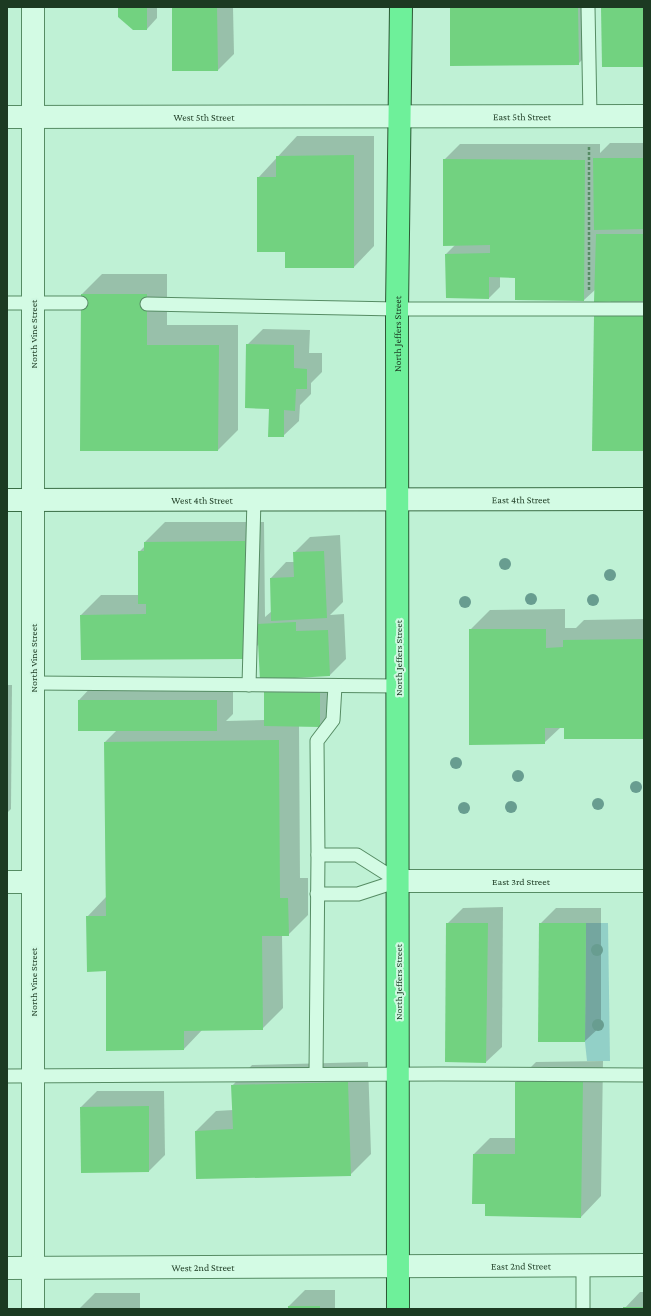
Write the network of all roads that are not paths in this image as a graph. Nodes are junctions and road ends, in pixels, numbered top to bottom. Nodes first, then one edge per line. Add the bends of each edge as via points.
1 (33, 7) edge
2 (401, 7) edge
3 (588, 7) edge
4 (401, 116) junction
5 (590, 116) junction
6 (644, 116) edge
7 (7, 117) edge
8 (33, 117) junction
9 (33, 303) junction
10 (81, 303) dead end
11 (7, 304) edge
12 (147, 304) dead end
13 (397, 309) junction
14 (644, 309) edge
15 (398, 498) junction
16 (254, 499) junction
17 (644, 499) edge
18 (7, 500) edge
19 (34, 500) junction
20 (33, 682) junction
21 (249, 685) junction
22 (335, 686) junction
23 (398, 686) junction
24 (318, 855) junction
25 (398, 881) junction
26 (644, 881) edge
27 (7, 882) edge
28 (34, 882) junction
29 (317, 894) junction
30 (316, 1074) junction
31 (398, 1074) junction
32 (644, 1075) edge
33 (7, 1076) edge
34 (33, 1076) junction
35 (583, 1265) junction
36 (644, 1265) edge
37 (398, 1267) junction
38 (7, 1268) edge
39 (32, 1268) junction
40 (33, 1309) edge
41 (398, 1309) edge
42 (583, 1309) edge

1 - 8 street, North Vine Street
2 - 4 highway, North Jeffers Street
3 - 5 lane
4 - 5 street, East 5th Street
4 - 8 street, West 5th Street
4 - 13 highway, North Jeffers Street
5 - 6 street, East 5th Street
7 - 8 street, West 5th Street
8 - 9 street, North Vine Street
9 - 10 lane
9 - 11 lane
9 - 19 street, North Vine Street
12 - 13 lane
13 - 14 lane
13 - 15 highway, North Jeffers Street
15 - 16 street, West 4th Street
15 - 17 street, East 4th Street
15 - 23 highway, North Jeffers Street
16 - 19 street, West 4th Street
16 - 21 lane
18 - 19 street, West 4th Street
19 - 20 street, North Vine Street
20 - 21 lane
20 - 28 street, North Vine Street
21 - 22 lane
22 - 23 lane
22 - 24 lane via 333,720 317,741
23 - 25 highway, North Jeffers Street
24 - 25 lane via 358,855
24 - 29 lane
25 - 26 street, East 3rd Street
25 - 29 lane via 358,894
25 - 31 highway, North Jeffers Street
27 - 28 street
28 - 34 street, North Vine Street
29 - 30 lane
30 - 31 lane
30 - 34 lane
31 - 32 lane
31 - 37 highway, North Jeffers Street
33 - 34 lane
34 - 39 street, North Vine Street
35 - 36 street, East 2nd Street
35 - 37 street, East 2nd Street
35 - 42 lane
37 - 39 street, West 2nd Street
37 - 41 highway, North Jeffers Street
38 - 39 street, West 2nd Street
39 - 40 street, North Vine Street

